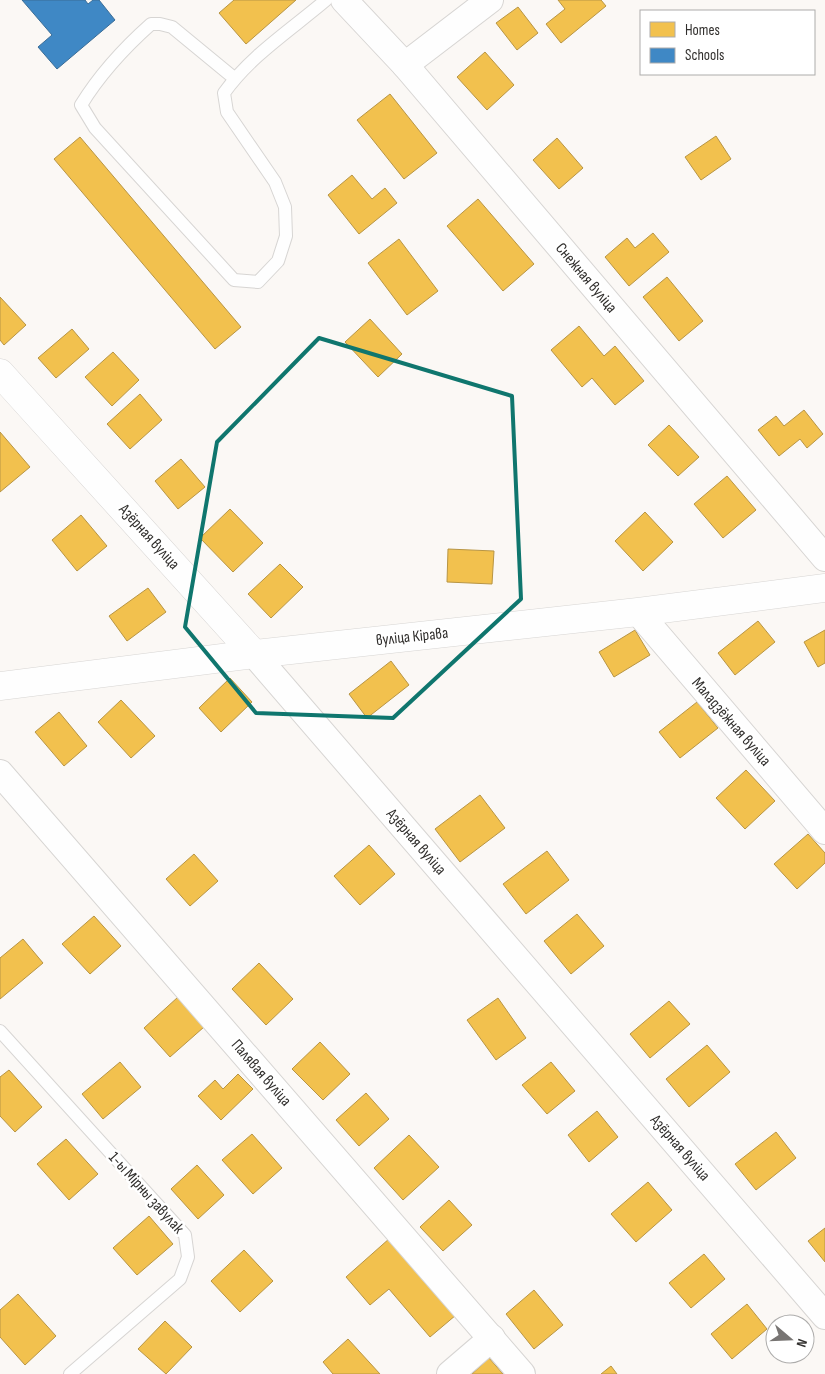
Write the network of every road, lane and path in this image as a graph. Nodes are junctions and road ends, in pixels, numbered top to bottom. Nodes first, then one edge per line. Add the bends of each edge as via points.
1 (326, 0) edge
2 (344, 0) edge
3 (490, 0) edge
4 (405, 65) junction
5 (234, 78) junction
6 (0, 373) edge
7 (825, 558) edge
8 (825, 588) edge
9 (638, 612) junction
10 (254, 654) junction
11 (0, 686) edge
12 (0, 772) edge
13 (825, 831) edge
14 (0, 1031) edge
15 (825, 1316) edge
16 (492, 1338) junction
17 (70, 1374) edge
18 (450, 1374) edge
19 (522, 1374) edge

1 - 5 lane
2 - 4 street, Снежная вуліца
3 - 4 street
4 - 7 street, Снежная вуліца
5 - 5 lane via 224,93 227,112 275,182 285,207 286,236 278,261 258,282 234,280 95,128 81,105 127,46 151,24 172,28
6 - 10 main road, Азёрная вуліца
8 - 9 main road, вуліца Кірава
9 - 10 main road, вуліца Кірава
9 - 13 street, Маладзёжная вуліца
10 - 11 main road, вуліца Кірава
10 - 15 street, Азёрная вуліца
12 - 16 street, Палявая вуліца
14 - 17 lane, 1-ы Мірны завулак via 185,1236 188,1258 180,1279
16 - 18 street
16 - 19 street, Палявая вуліца

